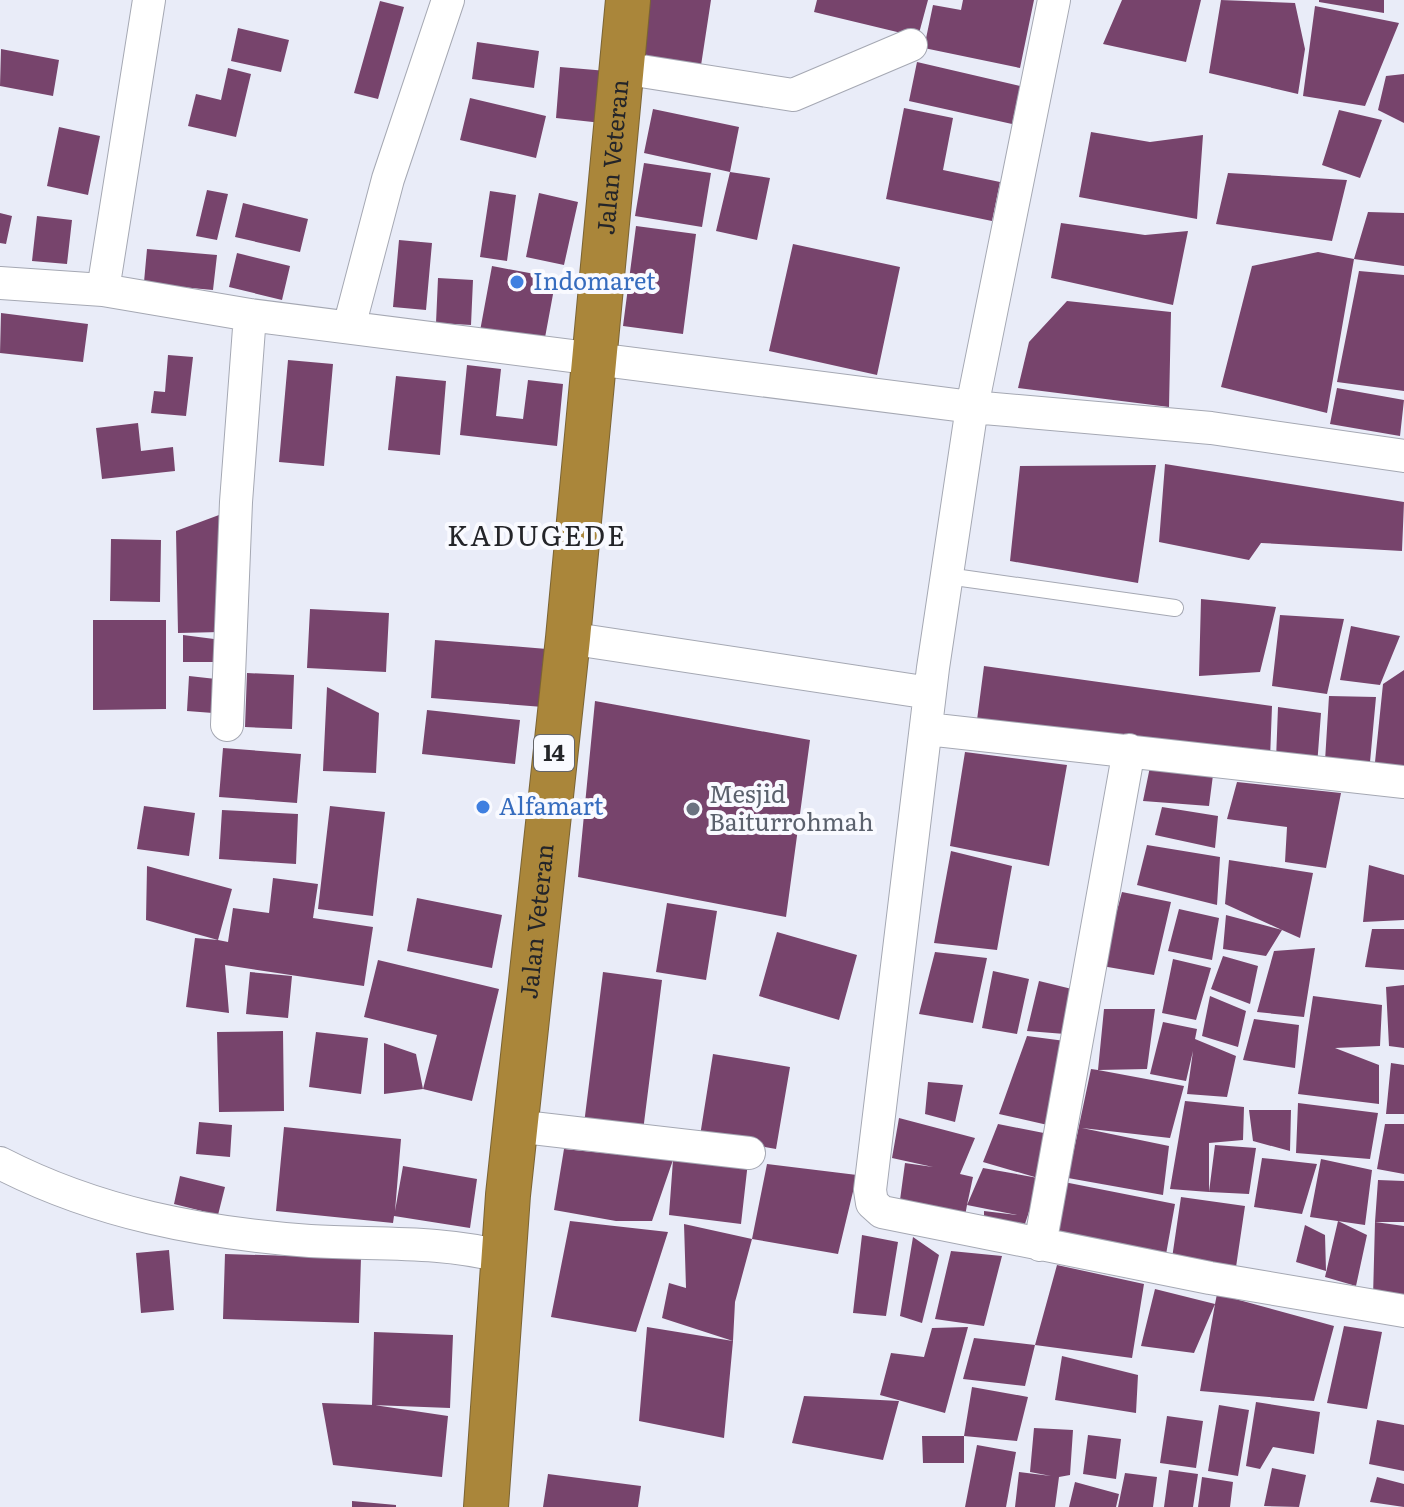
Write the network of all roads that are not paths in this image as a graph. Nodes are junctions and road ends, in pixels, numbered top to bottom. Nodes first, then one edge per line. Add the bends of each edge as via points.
1 (149, 0) edge
2 (448, 0) edge
3 (628, 0) edge
4 (1054, 0) edge
5 (911, 45) dead end
6 (622, 68) junction
7 (0, 283) edge
8 (103, 290) junction
9 (250, 315) junction
10 (349, 327) junction
11 (595, 358) junction
12 (972, 407) junction
13 (1404, 456) edge
14 (947, 576) junction
15 (1175, 608) dead end
16 (568, 638) junction
17 (930, 693) junction
18 (227, 725) dead end
19 (927, 729) junction
20 (1129, 750) junction
21 (1404, 782) edge
22 (515, 1126) junction
23 (749, 1153) dead end
24 (0, 1163) edge
25 (1040, 1245) junction
26 (503, 1257) junction
27 (1404, 1311) edge
28 (486, 1507) edge

1 - 8 street
2 - 10 street via 388,179
3 - 6 highway, Jalan Veteran / 14
4 - 12 street
5 - 6 street via 793,95
6 - 11 highway, Jalan Veteran / 14
7 - 8 street
8 - 9 street
9 - 10 street
9 - 18 street
10 - 11 street
11 - 12 street
11 - 16 highway, Jalan Veteran / 14
12 - 13 street via 1211,428
12 - 14 street
14 - 15 lane
14 - 17 street
16 - 17 street
16 - 22 highway, Jalan Veteran / 14
17 - 19 street
19 - 20 street
19 - 25 street via 872,1203 882,1212
20 - 21 street
20 - 25 street
22 - 23 street
22 - 26 highway, Jalan Veteran / 14
24 - 26 street via 147,1220 306,1240 472,1248
25 - 27 street
26 - 28 highway, Jalan Veteran / 14

